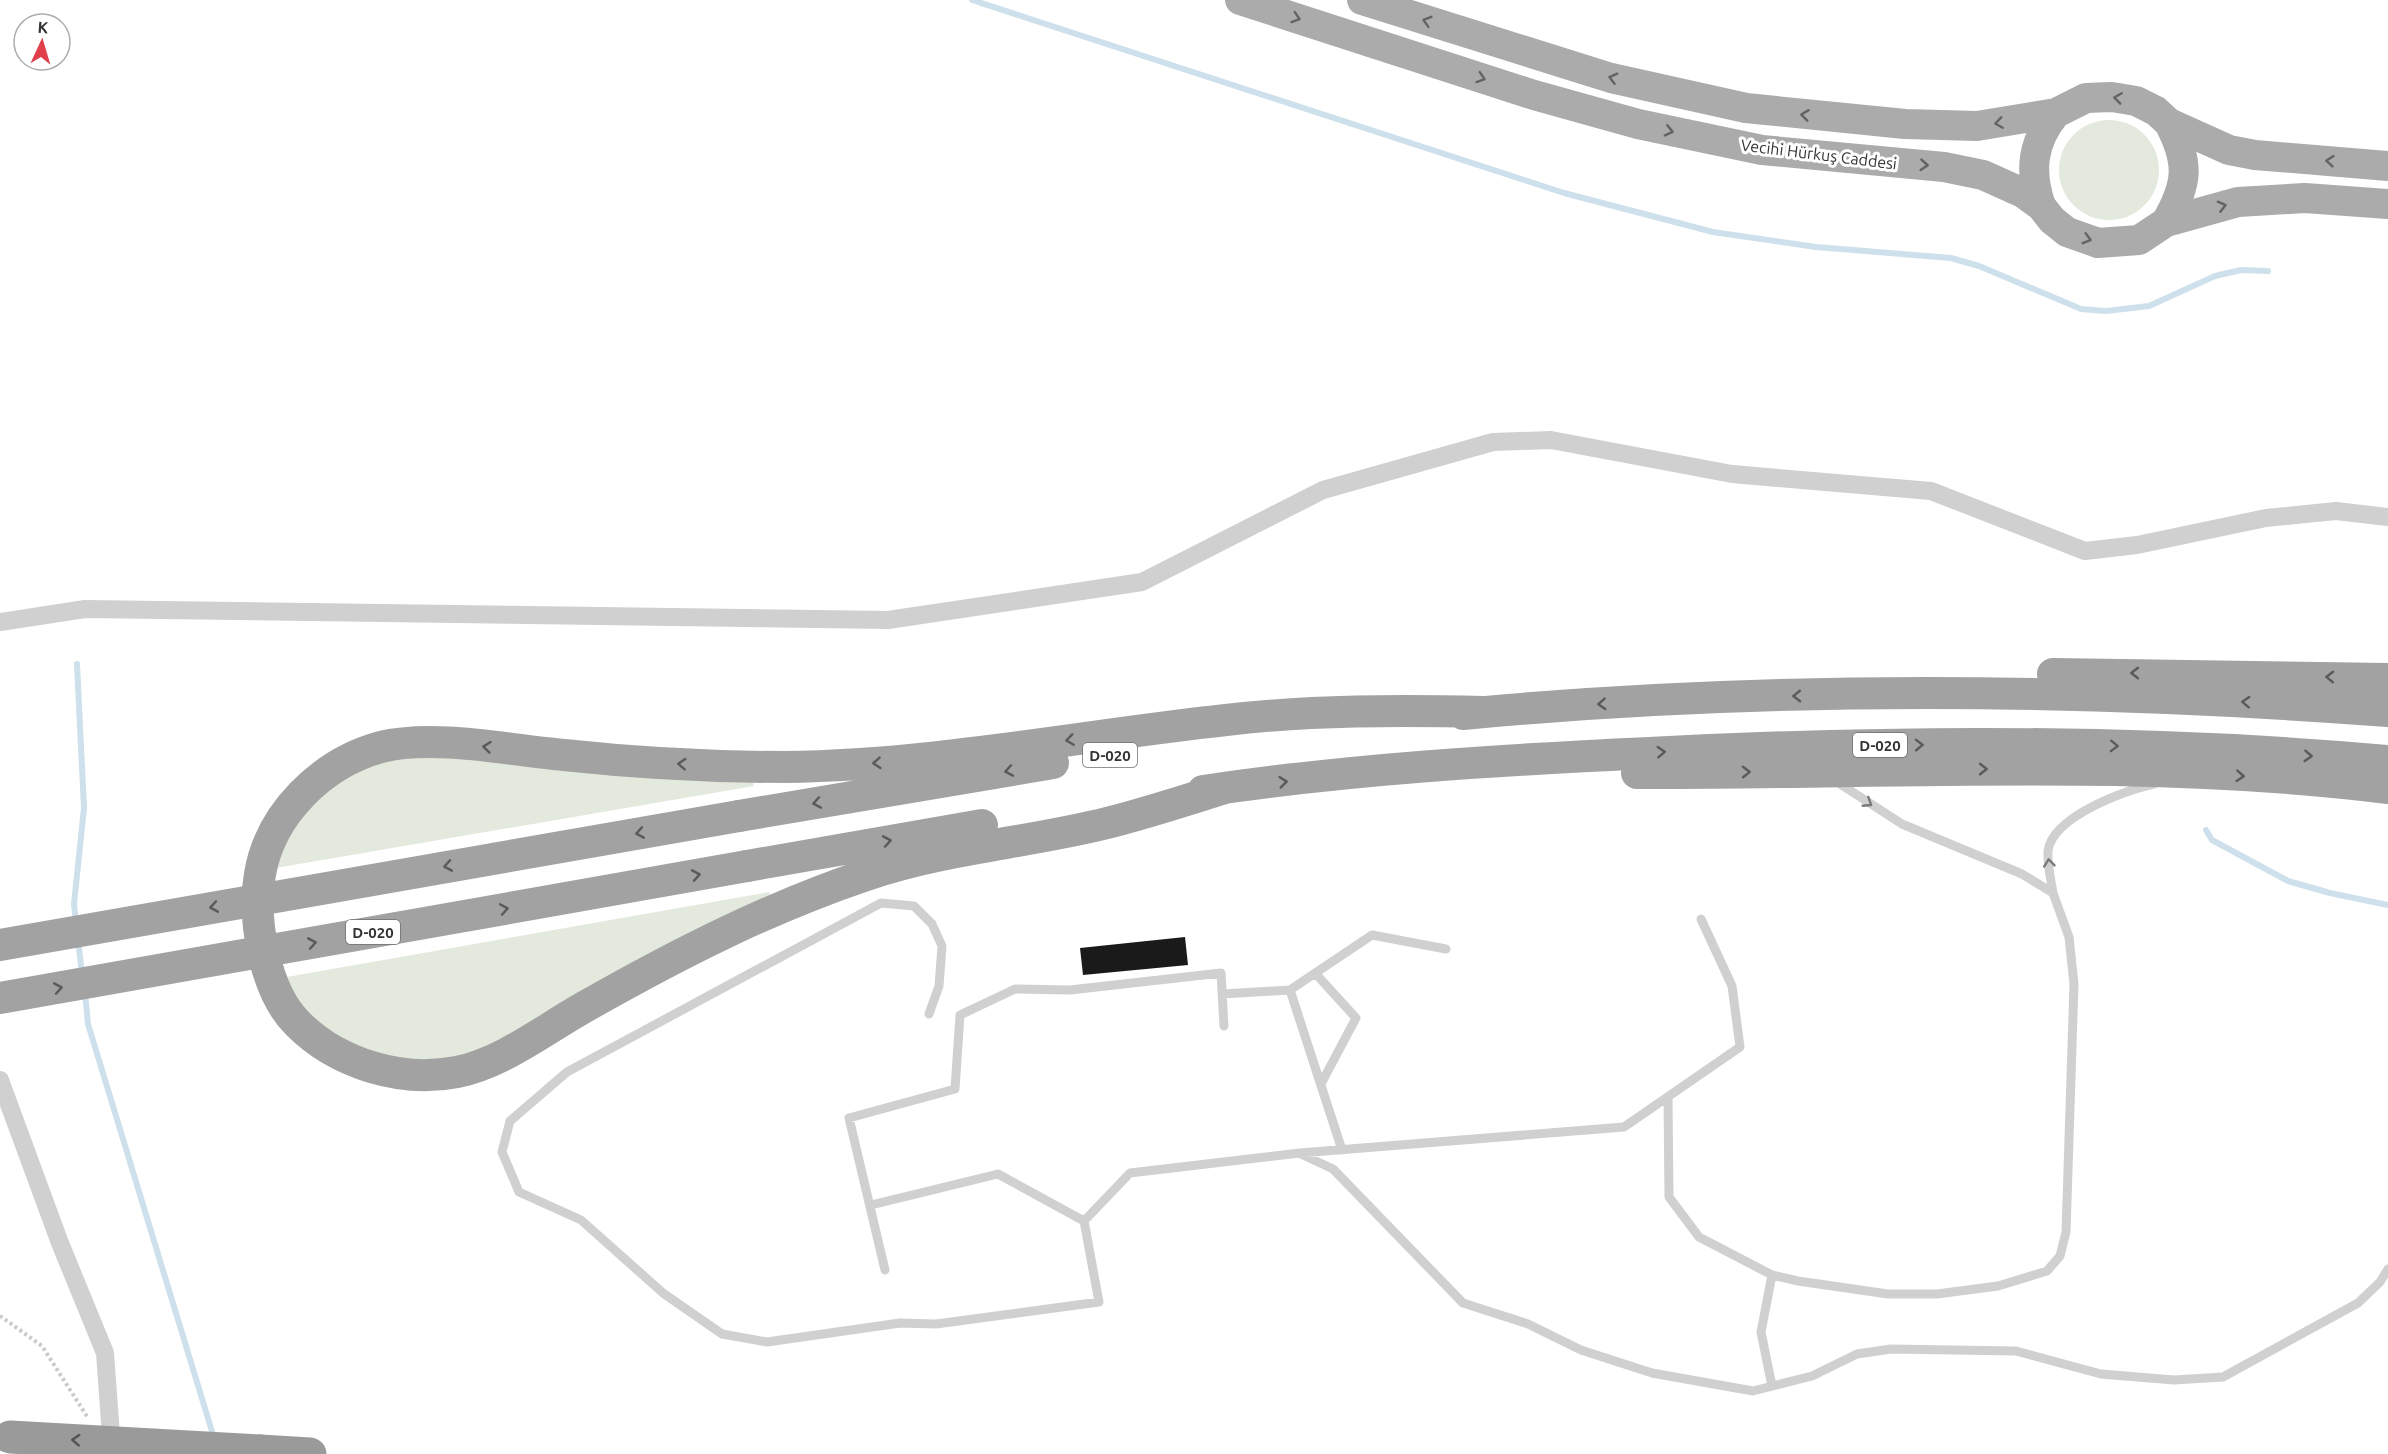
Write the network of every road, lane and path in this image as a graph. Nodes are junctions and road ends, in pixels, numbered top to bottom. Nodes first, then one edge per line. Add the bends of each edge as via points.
1 (1240, 0) edge
2 (1362, 0) edge
3 (2056, 113) junction
4 (2169, 123) junction
5 (2388, 166) edge
6 (2388, 204) edge
7 (2041, 206) junction
8 (2166, 222) junction
9 (2388, 517) edge
10 (0, 622) edge
11 (2388, 679) edge
12 (1855, 694) junction
13 (2388, 711) edge
14 (1484, 712) junction
15 (2388, 761) edge
16 (1372, 771) junction
17 (1819, 771) junction
18 (2208, 774) junction
19 (1225, 788) junction
20 (2388, 788) edge
21 (2053, 893) junction
22 (1701, 919) dead end
23 (0, 945) edge
24 (1446, 949) dead end
25 (1315, 973) junction
26 (1290, 990) junction
27 (1222, 994) junction
28 (0, 998) edge
29 (929, 1014) dead end
30 (1224, 1026) dead end
31 (0, 1080) edge
32 (1321, 1084) junction
33 (1668, 1099) junction
34 (1342, 1150) junction
35 (1300, 1153) junction
36 (871, 1205) junction
37 (1084, 1221) junction
38 (2388, 1269) edge
39 (885, 1270) dead end
40 (1772, 1275) junction
41 (0, 1316) edge
42 (1772, 1386) junction
43 (92, 1425) dead end
44 (5, 1436) edge
45 (112, 1454) edge
46 (310, 1454) edge

1 -> 7 main road, Vecihi Hürkuş Caddesi via 1591,112 1762,150 1966,170 2008,184
3 -> 2 main road via 1977,126 1905,124 1746,108 1611,78
4 -> 3 main road via 2136,101 2112,97 2086,98
3 - 7 main road via 2043,130 2034,158 2032,173
5 -> 4 main road via 2238,152 2213,145
4 - 8 main road via 2181,147 2185,168 2178,202
8 -> 6 main road, Vecihi Hürkuş Caddesi via 2238,202 2271,198
7 -> 8 main road, Vecihi Hürkuş Caddesi via 2067,232 2098,243 2139,240
9 - 10 street via 2336,511 2276,516 2138,545 2085,551 1932,491 1732,474 1551,440 1493,442 1323,490 1142,582 888,620 85,609
11 -> 12 highway via 2057,674 1943,681
13 -> 12 highway, D-020 via 2166,698
12 -> 14 highway, D-020 via 1683,699
14 -> 19 highway via 1374,710 1233,719 920,760 800,766 628,762 432,742 383,746 337,765 297,799 282,818 260,873 258,925 281,1004 318,1041 346,1059 379,1070 458,1072 502,1056 714,936 784,904 892,867 988,844 1106,823
14 -> 23 highway, D-020, bridge via 1153,748
16 -> 15 highway, D-020 via 1575,755 1925,745 2147,747
16 -> 17 highway
19 -> 16 highway, D-020
17 -> 18 highway via 2014,769
17 -> 21 lane via 1902,824 2022,874
18 -> 20 highway
21 -> 18 lane via 2048,850 2067,821 2151,784
28 -> 19 highway, D-020, bridge via 926,835
21 - 40 lane via 2069,937 2074,984 2066,1233 2060,1256 2047,1270 1998,1286 1937,1294 1888,1294
22 - 33 lane via 1732,986 1740,1047
24 - 25 lane via 1372,935
25 - 26 lane
25 - 32 lane via 1356,1018
26 - 27 lane
26 - 32 lane
27 - 30 lane
27 - 36 lane via 1221,973 1070,990 1015,989 960,1015 956,1089 849,1119
29 - 37 lane via 939,986 942,946 932,924 914,906 881,903 567,1072 510,1121 502,1152 519,1192 581,1220 663,1293 722,1334 767,1342 1099,1302
31 - 45 street via 105,1353
32 - 34 lane
33 - 34 lane via 1624,1127
33 - 40 lane via 1669,1197 1699,1237
34 - 35 lane
35 - 37 lane via 1130,1173
35 - 42 lane via 1333,1170 1463,1303 1528,1324 1581,1350 1652,1373 1754,1391
36 - 37 lane via 998,1174
36 - 39 lane
38 - 42 lane via 2358,1304 2223,1377 2174,1380 2101,1374 2016,1351 1891,1349 1857,1354 1812,1376
40 - 42 lane via 1761,1332
41 - 43 path via 42,1346
46 -> 44 highway, bridge

